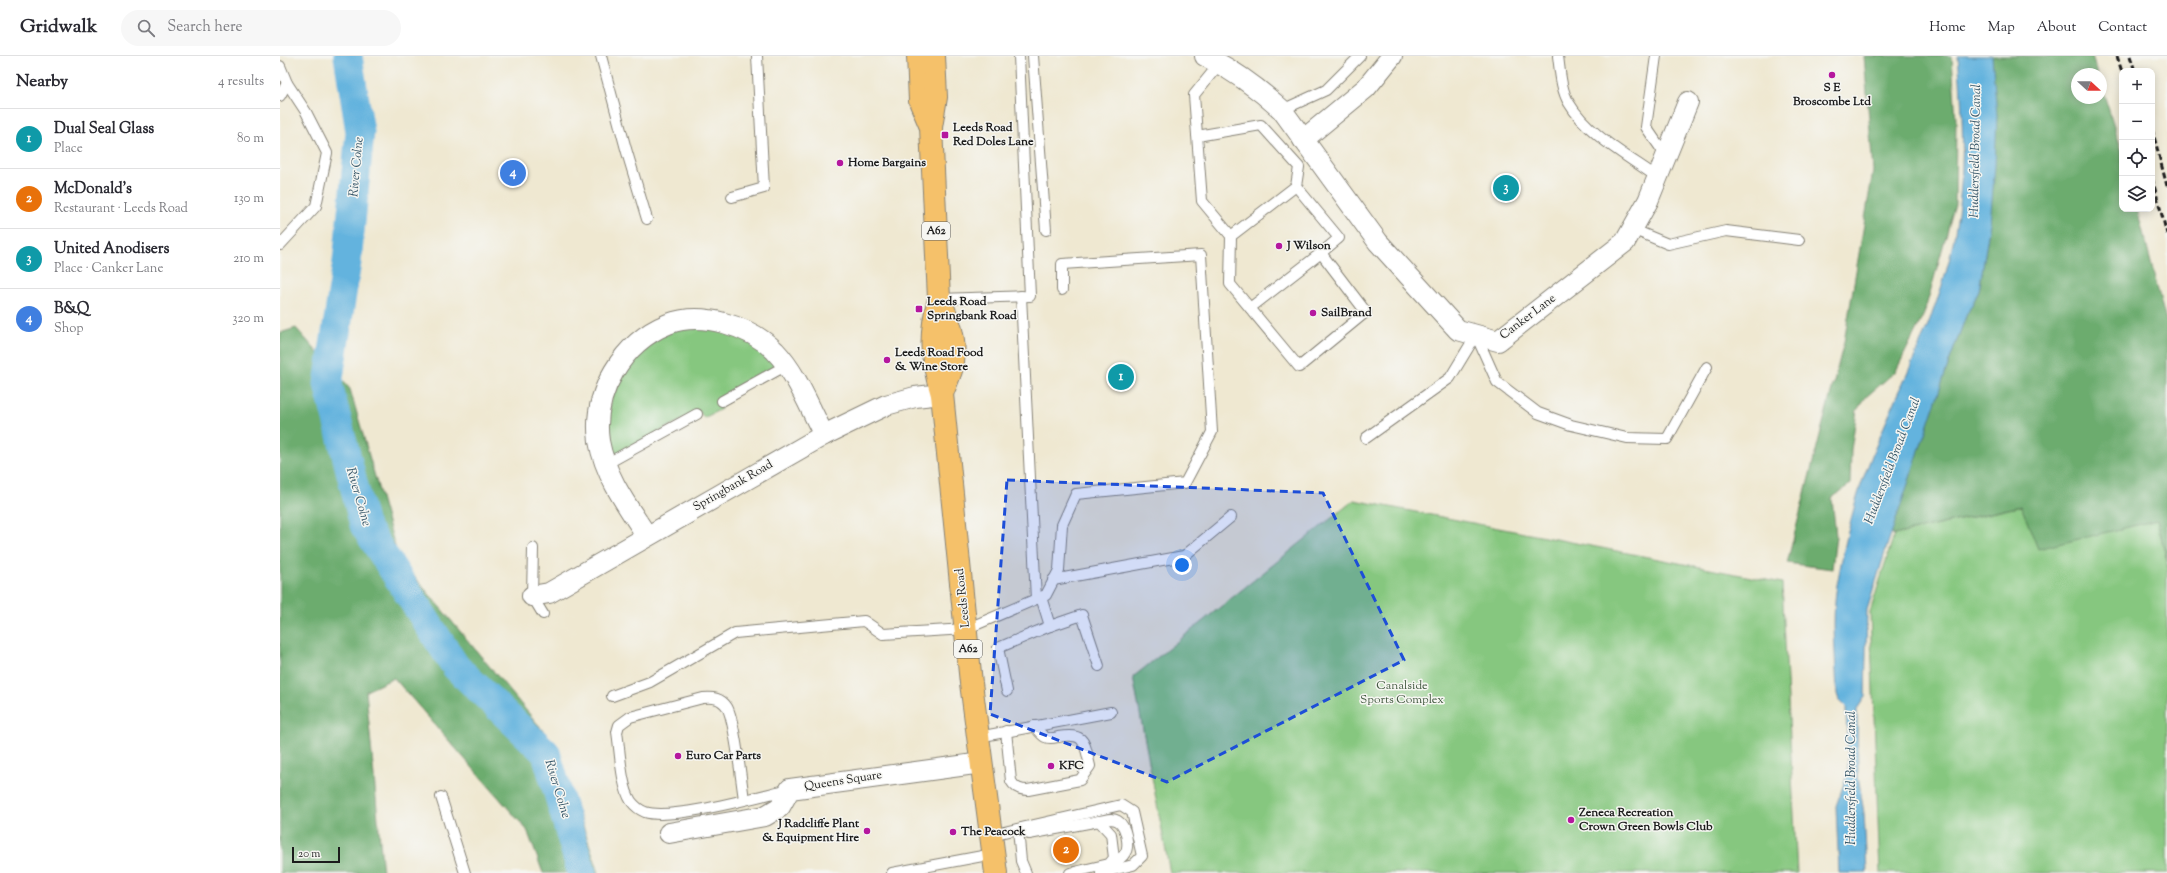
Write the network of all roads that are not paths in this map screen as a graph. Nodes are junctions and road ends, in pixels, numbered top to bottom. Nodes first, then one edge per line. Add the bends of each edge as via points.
1 (601, 56) edge
2 (757, 56) edge
3 (918, 56) edge
4 (934, 56) edge
5 (1019, 56) edge
6 (1033, 56) edge
7 (1360, 56) edge
8 (1392, 56) edge
9 (1558, 56) edge
10 (1656, 56) edge
11 (1213, 60) edge
12 (280, 66) edge
13 (286, 83) junction
14 (280, 96) edge
15 (1688, 102) dead end
16 (1275, 103) junction
17 (931, 127) junction
18 (1197, 136) junction
19 (1303, 140) junction
20 (1666, 156) junction
21 (1658, 177) junction
22 (1296, 186) junction
23 (732, 197) dead end
24 (647, 219) dead end
25 (1632, 229) junction
26 (1046, 230) dead end
27 (1231, 236) junction
28 (1799, 240) dead end
29 (280, 246) edge
30 (1321, 253) junction
31 (1062, 290) dead end
32 (1021, 296) junction
33 (939, 299) junction
34 (1250, 308) junction
35 (1476, 335) junction
36 (787, 365) junction
37 (1708, 367) dead end
38 (942, 394) junction
39 (722, 401) dead end
40 (697, 414) dead end
41 (824, 435) junction
42 (1366, 438) dead end
43 (606, 464) junction
44 (1231, 517) dead end
45 (647, 536) junction
46 (533, 548) dead end
47 (1053, 580) junction
48 (532, 596) junction
49 (1039, 598) junction
50 (543, 614) dead end
51 (1050, 626) junction
52 (966, 628) junction
53 (1099, 666) dead end
54 (1007, 691) dead end
55 (612, 696) dead end
56 (1111, 712) dead end
57 (1034, 726) junction
58 (1006, 732) junction
59 (978, 737) junction
60 (982, 763) junction
61 (790, 789) junction
62 (441, 797) dead end
63 (744, 799) junction
64 (1018, 829) junction
65 (669, 833) dead end
66 (993, 854) edge
67 (465, 873) edge
68 (892, 873) edge
69 (1026, 873) edge
70 (1070, 873) edge
71 (1101, 873) edge

1 - 24 lane
2 - 23 lane via 764,188
3 - 17 main road, Leeds Road / A62 via 920,101
4 - 17 main road, Leeds Road / A62 via 936,97
5 - 32 lane via 1030,296
6 - 26 lane
7 - 16 lane via 1326,90
8 - 19 street via 1366,88
9 - 21 lane via 1560,77 1568,103 1593,131
10 - 20 lane via 1646,127
11 - 16 street, Canker Lane
11 - 18 lane via 1194,95
12 - 13 lane
13 - 14 lane
13 - 29 lane via 306,112 326,153 316,206
15 - 20 street, Canker Lane
16 - 19 street, Canker Lane
17 - 33 main road, Leeds Road / A62
18 - 22 lane via 1261,125 1299,168
18 - 27 lane via 1202,201
19 - 35 street, Canker Lane via 1378,242 1458,330
20 - 21 street, Canker Lane
21 - 25 street, Canker Lane
22 - 27 lane
22 - 30 lane via 1339,238
25 - 28 lane via 1668,244 1726,231
25 - 35 street, Canker Lane via 1625,242 1498,341
27 - 34 lane via 1230,284
30 - 34 lane
30 - 34 lane via 1366,312 1299,367
31 - 47 lane via 1062,264 1201,255 1212,432 1184,483 1076,494 1062,525 1059,570
32 - 33 lane
32 - 49 lane
33 - 38 main road, Leeds Road / A62 via 950,322 953,362
35 - 37 lane via 1497,382 1538,413 1571,425 1627,438 1667,439
35 - 42 lane via 1450,378
36 - 39 lane
36 - 41 street
36 - 43 street via 757,337 729,325 700,320 684,321 656,330 644,338 613,371 604,390 598,420
38 - 41 street, Springbank Road via 915,397 886,405
38 - 52 main road, Leeds Road / A62
40 - 43 lane
41 - 45 street, Springbank Road
43 - 45 street via 617,489
44 - 47 lane via 1184,556
45 - 48 street, Springbank Road via 549,592
46 - 48 lane
47 - 49 lane via 1046,595
48 - 50 lane
49 - 51 lane
49 - 52 lane
51 - 53 lane via 1082,614
51 - 54 lane via 998,648
52 - 55 lane via 883,634 864,621 735,633 650,682
52 - 59 main road, Leeds Road / A62
56 - 57 lane
57 - 58 lane
57 - 58 lane via 1045,737 1072,735 1083,740 1090,766 1080,780 1028,790 1014,786 1011,781
58 - 59 lane
59 - 60 main road, Leeds Road / A62
60 - 61 street, Queens Square
60 - 66 main road, Leeds Road / A62
61 - 63 lane
61 - 65 street, Queens Square via 780,807 765,816
62 - 67 lane
63 - 63 lane via 727,805 672,812 645,812 637,807 626,790 617,732 620,725 630,717 703,698 713,697 721,701 730,715
64 - 66 lane
64 - 69 lane via 1021,861
64 - 70 lane via 1029,834 1100,821 1111,834 1114,858 1109,864
64 - 71 lane via 1121,805 1132,812 1142,856 1133,865
66 - 68 lane

